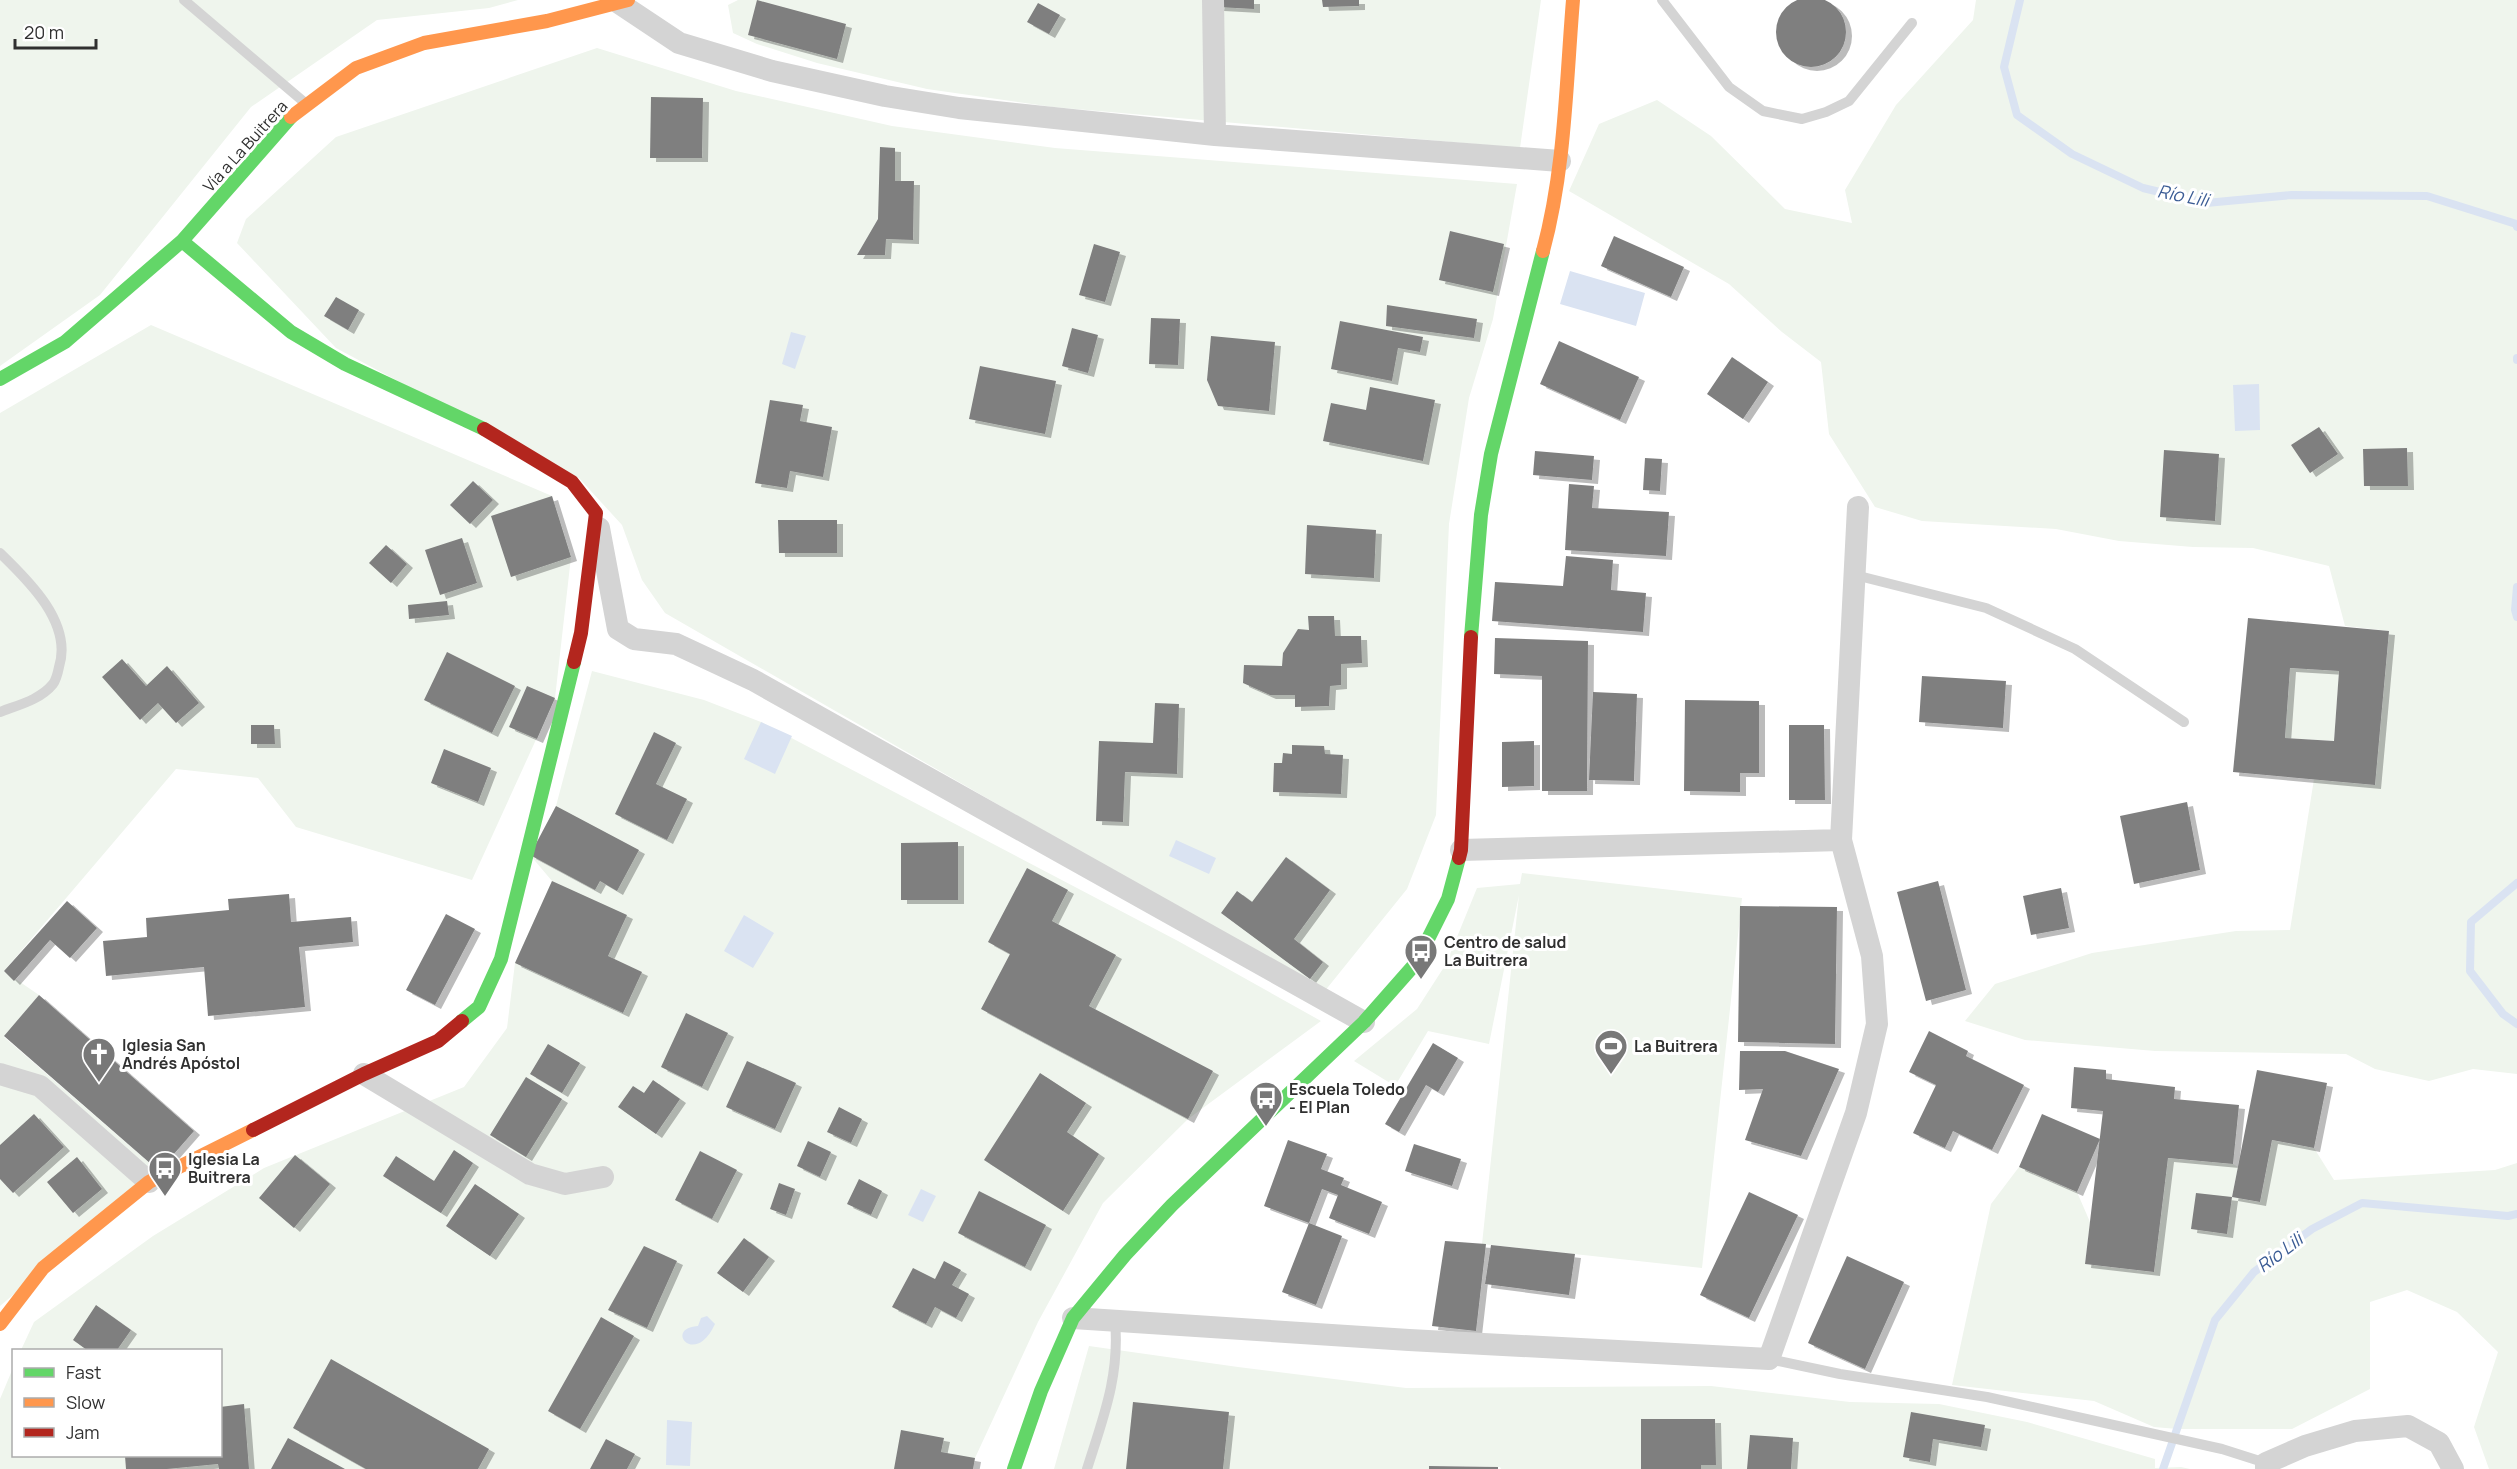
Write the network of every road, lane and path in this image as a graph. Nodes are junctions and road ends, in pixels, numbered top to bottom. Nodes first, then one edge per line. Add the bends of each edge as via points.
1 (184, 0) edge
2 (1213, 0) edge
3 (1573, 0) edge
4 (1662, 0) edge
5 (624, 2) edge
6 (1912, 23) dead end
7 (307, 105) junction
8 (1215, 135) junction
9 (1560, 161) junction
10 (182, 241) junction
11 (0, 379) edge
12 (1858, 507) dead end
13 (596, 513) junction
14 (0, 553) edge
15 (1855, 575) junction
16 (0, 712) edge
17 (2184, 722) dead end
18 (1841, 840) junction
19 (1461, 850) junction
20 (1364, 1023) junction
21 (0, 1074) edge
22 (364, 1074) junction
23 (603, 1177) dead end
24 (149, 1182) junction
25 (1073, 1318) junction
26 (1115, 1321) junction
27 (0, 1324) edge
28 (1769, 1359) junction
29 (1018, 1465) edge
30 (2266, 1466) edge
31 (1087, 1469) edge
32 (2453, 1469) edge

1 - 7 lane
2 - 8 street
3 - 9 street
4 - 6 lane via 1729,87 1763,111 1802,119 1849,101
5 - 7 street, Vía a La Buitrera via 547,21 424,43 356,68
5 - 8 street via 679,43 829,84 959,108
7 - 10 street, Vía a La Buitrera via 288,118
8 - 9 street
9 - 19 street via 1551,222 1491,454 1481,515 1470,645
10 - 11 street, Vía a La Buitrera via 65,342
10 - 13 street via 291,332 345,364 497,435 572,482
12 - 15 street
13 - 20 street via 618,629 634,639 676,644 753,680
13 - 22 street via 581,633 501,959 479,1006 438,1041
14 - 16 lane via 29,582 56,622 63,656 54,683 33,700
15 - 17 lane via 1986,608 2074,649
15 - 18 street
18 - 19 street
18 - 28 street via 1872,956 1877,1024 1856,1113
19 - 20 street via 1448,899 1416,963
20 - 25 street via 1172,1205
21 - 24 street via 40,1086
22 - 23 street via 530,1174 564,1184
22 - 24 street
24 - 27 street via 43,1268
25 - 26 street
25 - 29 street via 1041,1391
26 - 28 street
26 - 31 lane via 1114,1381
28 - 30 lane via 1987,1397 2222,1449
30 - 32 street via 2305,1446 2355,1431 2408,1426 2439,1443

